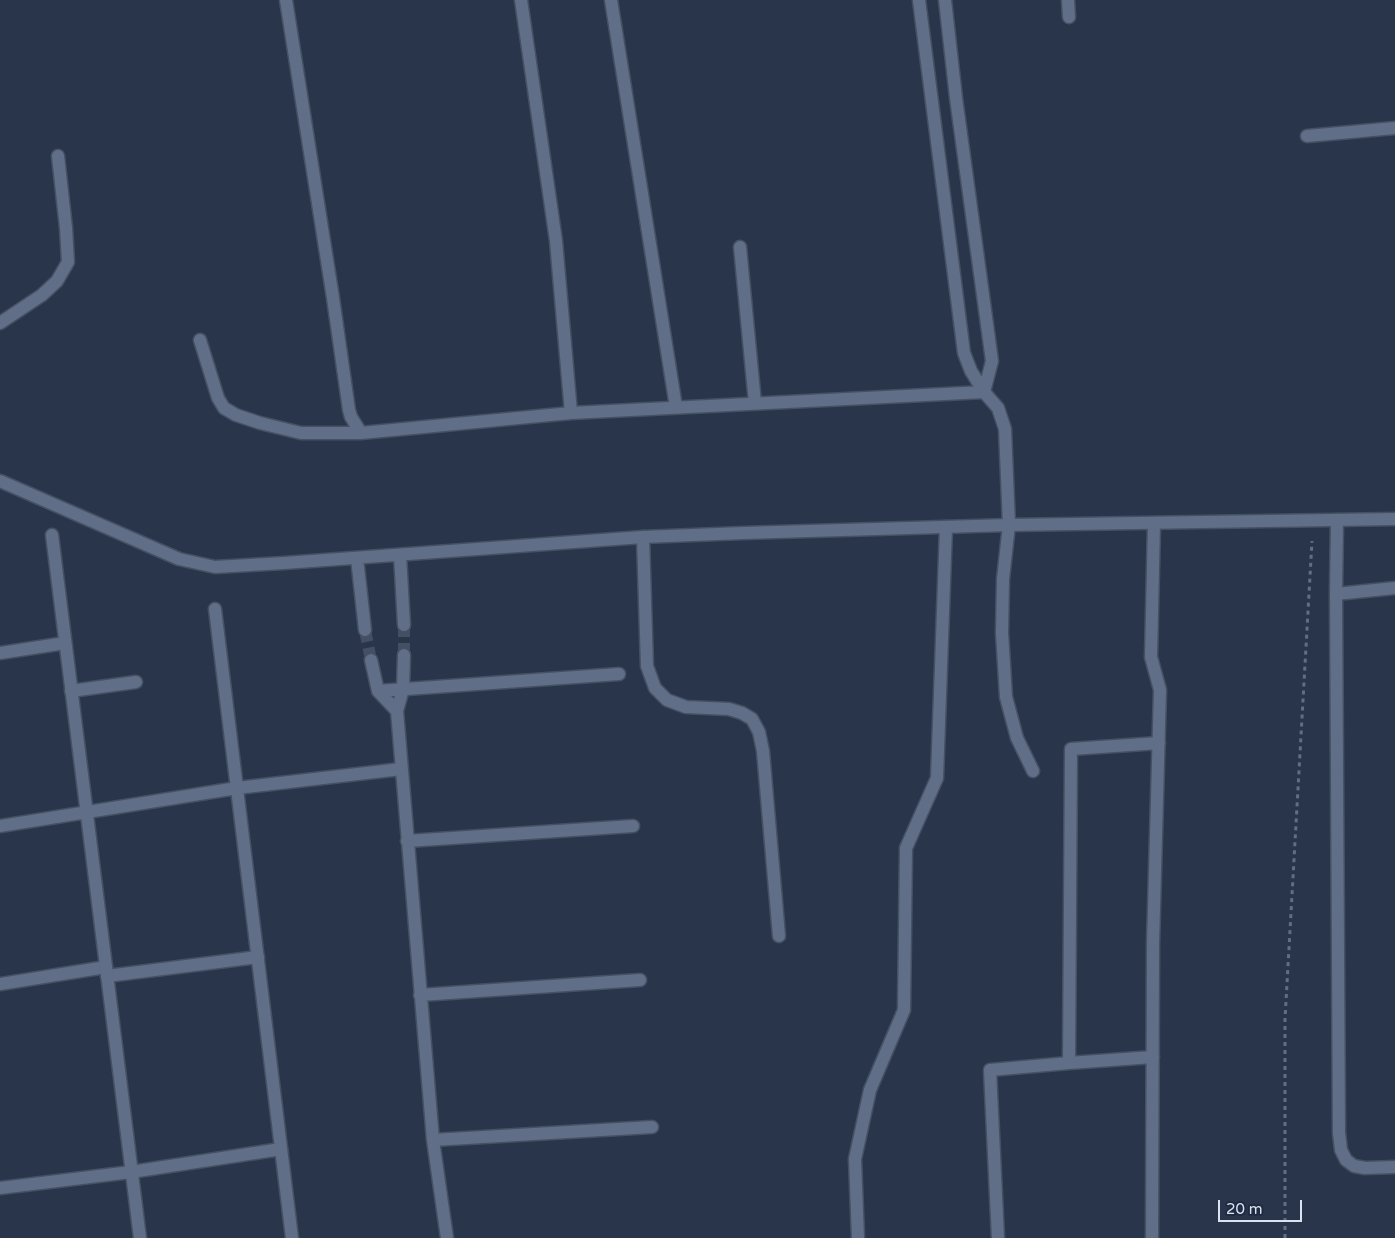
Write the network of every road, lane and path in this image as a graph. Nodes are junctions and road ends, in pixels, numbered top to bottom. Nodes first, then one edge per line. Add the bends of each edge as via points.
1 (286, 0) edge
2 (521, 0) edge
3 (611, 0) edge
4 (920, 0) edge
5 (945, 0) edge
6 (1068, 0) edge
7 (1069, 17) dead end
8 (1395, 128) edge
9 (1306, 136) dead end
10 (58, 156) dead end
11 (740, 247) dead end
12 (0, 323) edge
13 (200, 340) dead end
14 (984, 392) junction
15 (756, 403) junction
16 (676, 407) junction
17 (571, 413) junction
18 (361, 433) junction
19 (0, 474) edge
20 (0, 481) edge
21 (1395, 519) edge
22 (1313, 520) junction
23 (1337, 520) junction
24 (1154, 523) junction
25 (1009, 525) junction
26 (946, 528) junction
27 (52, 535) dead end
28 (643, 537) junction
29 (400, 555) junction
30 (357, 558) junction
31 (1395, 588) edge
32 (1336, 594) junction
33 (215, 609) dead end
34 (404, 625) tunnel mouth
35 (366, 630) tunnel mouth
36 (65, 643) junction
37 (0, 653) edge
38 (404, 655) tunnel mouth
39 (371, 660) tunnel mouth
40 (619, 674) dead end
41 (136, 682) dead end
42 (403, 690) junction
43 (71, 691) junction
44 (378, 691) junction
45 (397, 711) junction
46 (1159, 743) junction
47 (401, 769) junction
48 (1033, 771) dead end
49 (237, 788) junction
50 (86, 811) junction
51 (0, 826) edge
52 (633, 826) dead end
53 (407, 841) junction
54 (779, 936) dead end
55 (258, 957) junction
56 (106, 971) junction
57 (640, 980) dead end
58 (0, 984) edge
59 (420, 994) junction
60 (1152, 1057) junction
61 (1069, 1063) junction
62 (652, 1127) dead end
63 (434, 1140) junction
64 (281, 1149) junction
65 (1395, 1167) edge
66 (131, 1172) junction
67 (0, 1188) edge
68 (140, 1238) edge
69 (292, 1238) edge
70 (447, 1238) edge
71 (858, 1238) edge
72 (998, 1238) edge
73 (1152, 1238) edge
74 (1285, 1238) edge

1 - 18 street via 351,416
2 - 17 street via 556,241
3 - 16 street
4 - 14 street via 964,353
5 - 14 street via 992,361
6 - 7 street
8 - 9 street
10 - 12 street via 68,262 57,281 42,295
11 - 15 street
13 - 18 street via 218,398 224,408 236,415 300,433
14 - 15 street
14 - 25 street via 998,408 1005,429
15 - 16 street
16 - 17 street
17 - 18 street
19 - 20 street
20 - 30 street via 179,559 215,567
21 - 23 street
22 - 23 street
22 - 24 street
22 - 74 path via 1285,1019
23 - 32 street
24 - 25 street
24 - 46 street via 1151,656 1160,690
25 - 26 street
25 - 48 street via 1002,588 1006,697 1017,738
26 - 28 street
26 - 71 street via 937,778 906,848 904,1010 870,1090 855,1159
27 - 36 street
28 - 29 street
28 - 54 street via 647,666 655,688 667,700 686,707 729,709 742,713 752,719 759,732
29 - 30 street
29 - 34 street
30 - 35 street
31 - 32 street
32 - 65 street via 1339,1133 1341,1150 1354,1166
33 - 49 street
36 - 37 street
36 - 43 street
38 - 42 street
39 - 44 street
40 - 42 street
41 - 43 street
42 - 44 street
42 - 45 street
43 - 50 street
44 - 45 street
45 - 47 street
46 - 60 street
46 - 61 street via 1071,749
47 - 49 street
47 - 53 street
49 - 50 street
49 - 55 street
50 - 51 street
50 - 56 street
52 - 53 street
53 - 59 street
55 - 56 street
55 - 64 street
56 - 58 street
56 - 66 street
57 - 59 street
59 - 63 street
60 - 61 street
60 - 73 street
61 - 72 street via 990,1070
62 - 63 street
63 - 70 street
64 - 66 street
64 - 69 street
66 - 67 street
66 - 68 street

